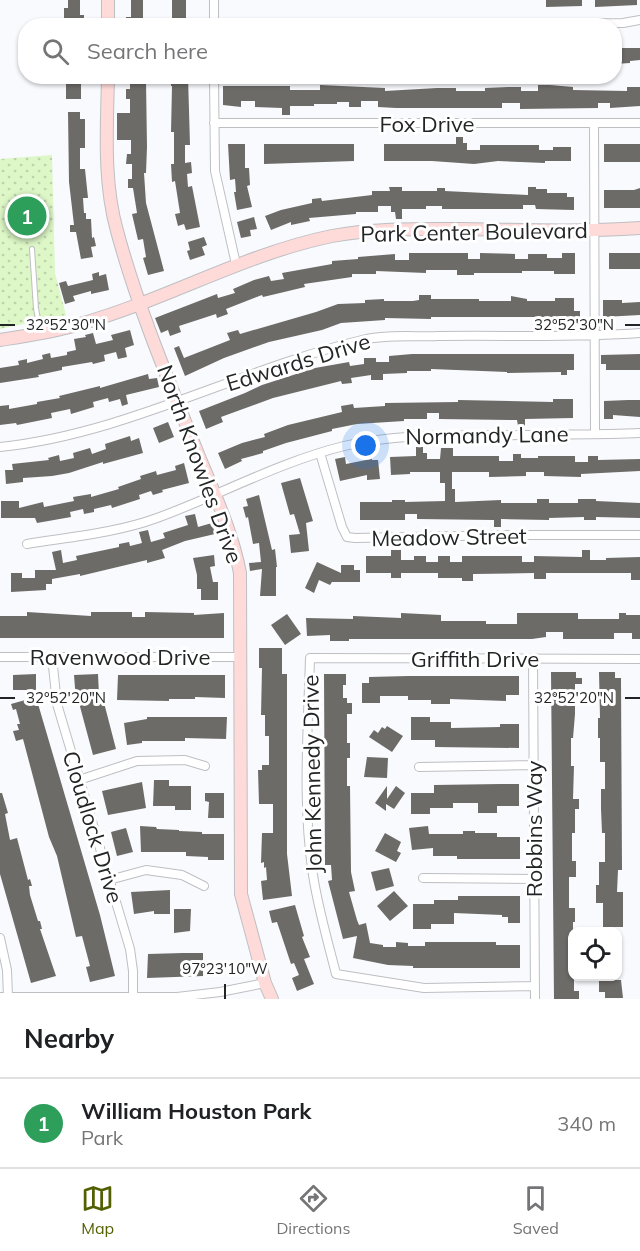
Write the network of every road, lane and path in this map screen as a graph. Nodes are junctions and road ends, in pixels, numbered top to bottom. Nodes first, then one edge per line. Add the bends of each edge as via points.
1 (108, 0) edge
2 (214, 0) edge
3 (108, 18) edge
4 (214, 18) edge
5 (640, 20) edge
6 (622, 23) edge
7 (108, 84) edge
8 (214, 84) edge
9 (214, 123) junction
10 (640, 123) edge
11 (594, 124) junction
12 (640, 228) edge
13 (595, 231) junction
14 (32, 249) dead end
15 (236, 264) junction
16 (139, 304) junction
17 (40, 333) junction
18 (640, 333) edge
19 (595, 336) junction
20 (0, 340) edge
21 (177, 400) junction
22 (595, 433) junction
23 (640, 433) edge
24 (0, 447) edge
25 (320, 453) junction
26 (214, 494) junction
27 (640, 535) edge
28 (27, 544) dead end
29 (0, 657) edge
30 (52, 657) junction
31 (241, 657) junction
32 (310, 658) joint
33 (533, 659) junction
34 (640, 659) edge
35 (534, 765) junction
36 (205, 766) dead end
37 (419, 767) dead end
38 (79, 780) junction
39 (423, 878) dead end
40 (109, 879) junction
41 (534, 879) junction
42 (204, 886) dead end
43 (0, 938) edge
44 (266, 983) junction
45 (535, 986) junction
46 (4, 997) edge
47 (133, 998) junction
48 (272, 999) edge
49 (535, 999) edge

1 - 3 street
2 - 4 street
5 - 6 street
7 - 16 street, North Knowles Drive via 108,182 116,228
8 - 9 street
9 - 11 street, Fox Drive
9 - 15 street via 215,171
10 - 11 street, Fox Drive
11 - 13 street
12 - 13 street, Park Center Boulevard
13 - 15 street, Park Center Boulevard via 362,232
13 - 19 street
14 - 17 lane
15 - 16 street, Park Center Boulevard
16 - 17 street, Park Center Boulevard
16 - 21 street, North Knowles Drive
17 - 20 street, Park Center Boulevard
18 - 19 street, Edwards Drive
19 - 21 street, Edwards Drive via 365,339
19 - 22 street
21 - 24 street, Edwards Drive via 61,437
21 - 26 street, North Knowles Drive
22 - 23 street, Normandy Lane
22 - 25 street, Normandy Lane via 395,437
25 - 26 street, Normandy Lane
25 - 27 street, Meadow Street via 348,537
26 - 28 street, Normandy Lane via 132,526
26 - 31 street, North Knowles Drive via 240,573
29 - 30 street, Ravenwood Drive
30 - 31 street, Ravenwood Drive
30 - 38 street, Cloudlock Drive via 57,704
31 - 44 street, North Knowles Drive via 242,894
32 - 33 street, Griffith Drive
32 - 45 street, John Kennedy Drive via 310,846 313,877 336,974 424,988
33 - 34 street, Griffith Drive
33 - 35 street, Robbins Way
35 - 37 street
35 - 41 street, Robbins Way
36 - 38 street via 185,760 137,761
38 - 40 street, Cloudlock Drive
39 - 41 street
40 - 42 street via 146,870 182,875
40 - 47 street, Cloudlock Drive via 132,962
41 - 45 street, Robbins Way
43 - 46 street via 7,970
44 - 47 street via 197,996
44 - 48 street, North Knowles Drive
45 - 49 street, Robbins Way
46 - 47 street

